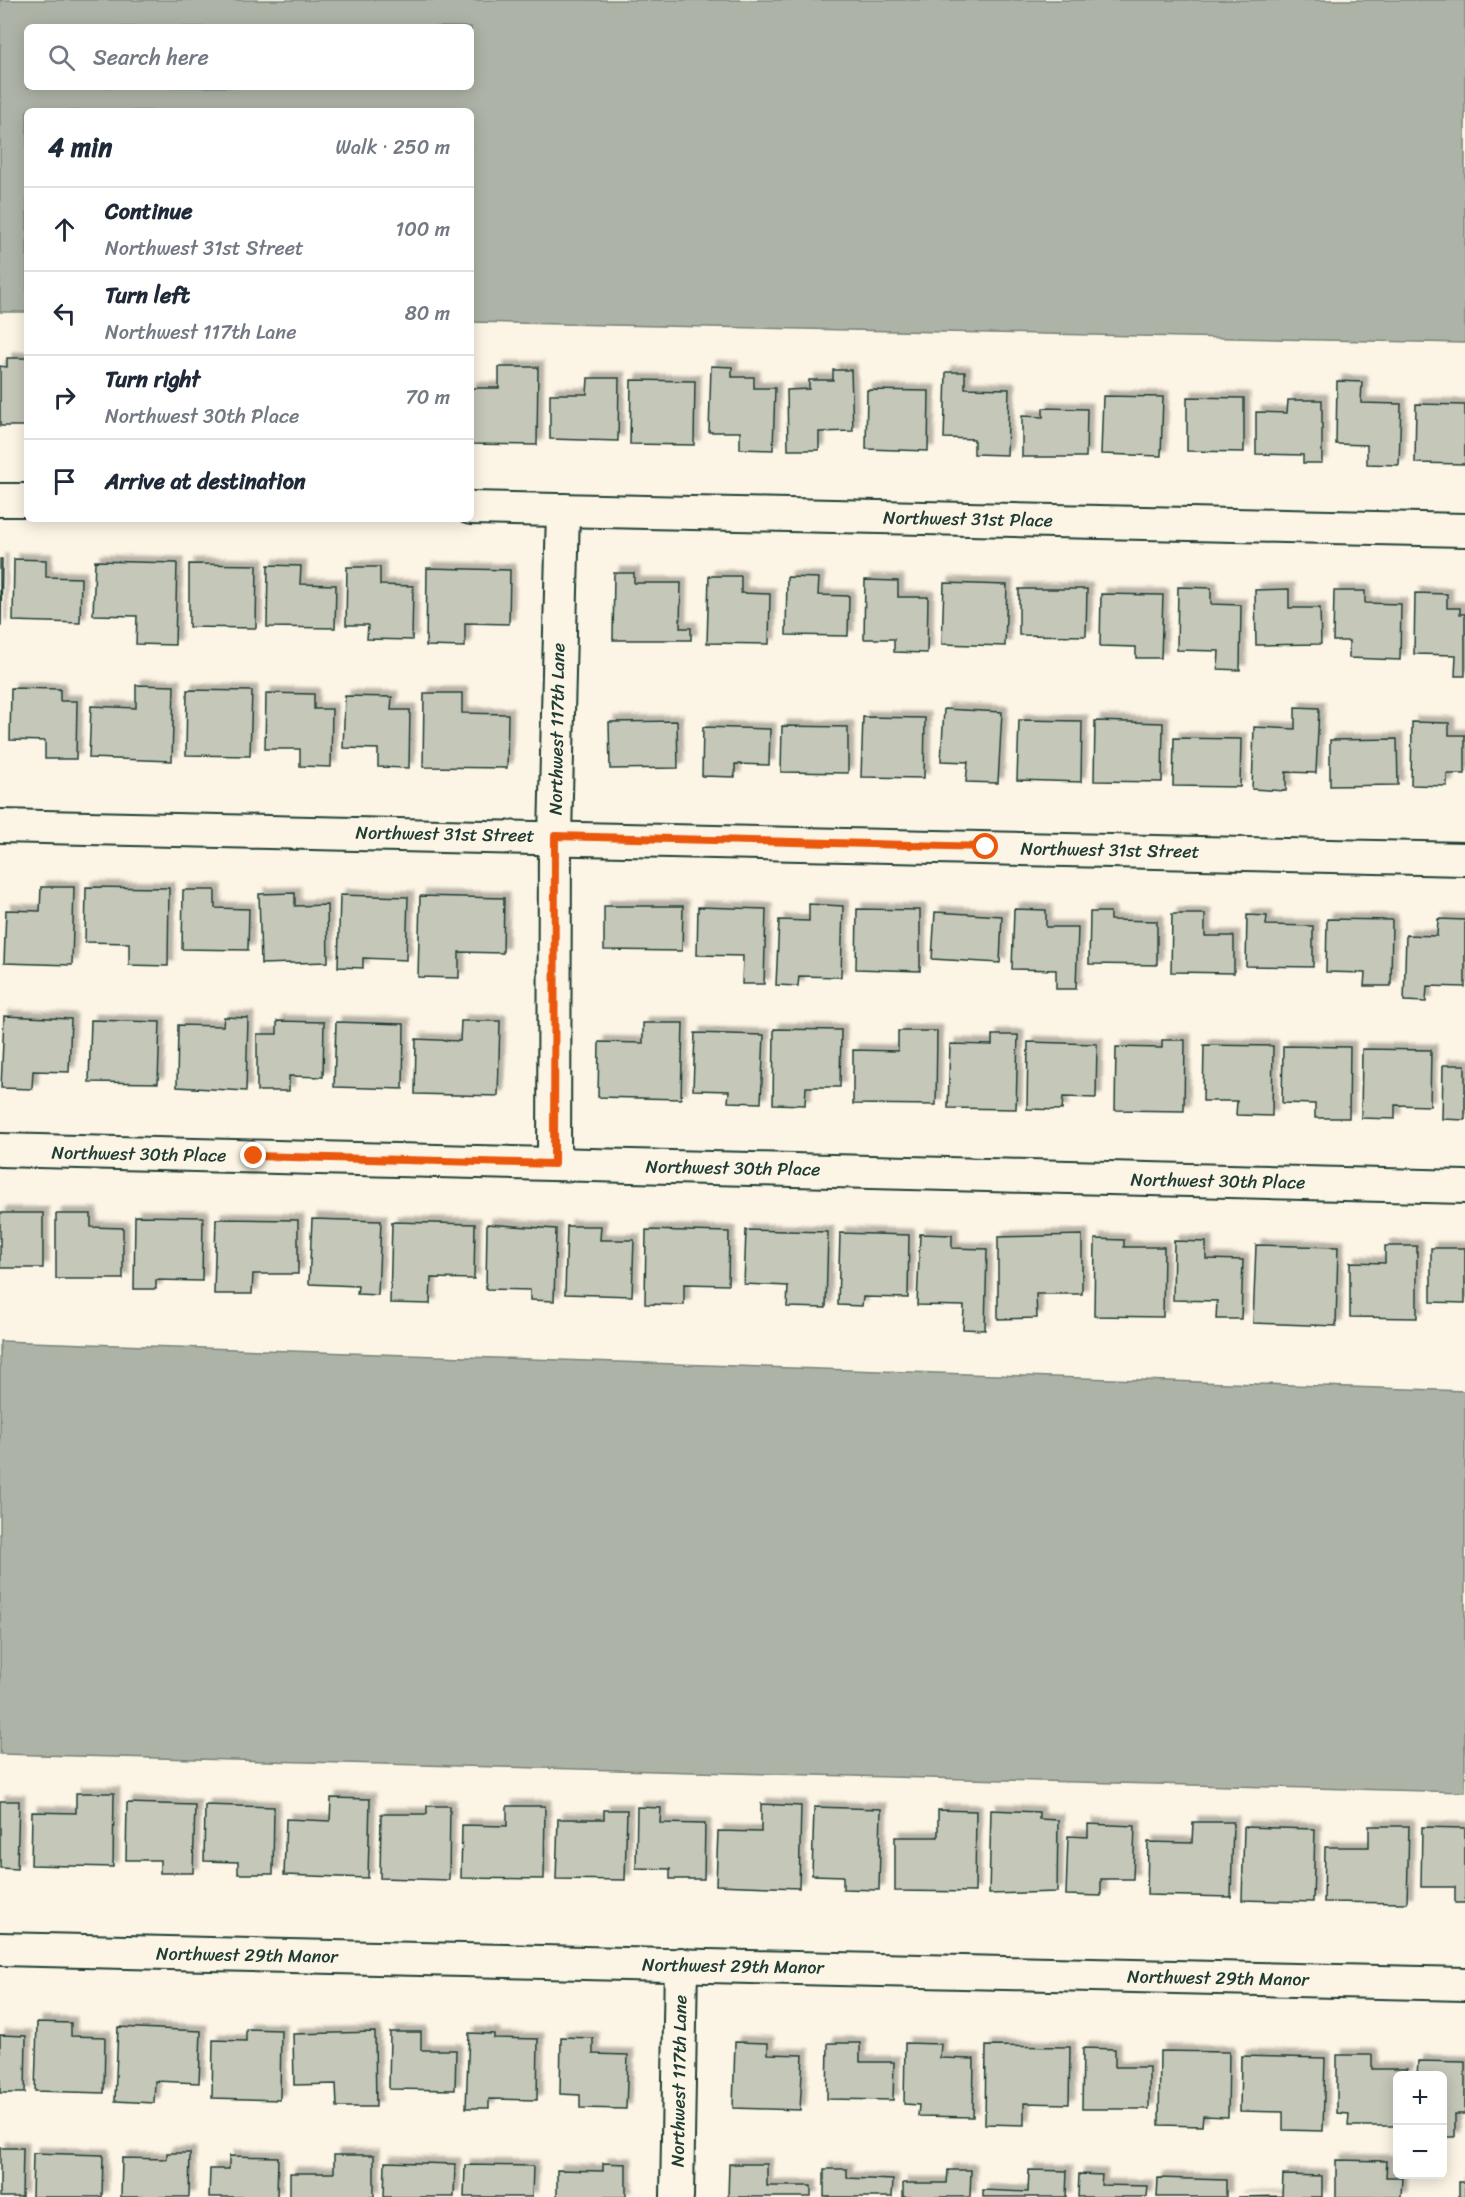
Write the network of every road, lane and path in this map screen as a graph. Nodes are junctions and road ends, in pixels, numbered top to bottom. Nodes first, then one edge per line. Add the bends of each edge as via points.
1 (0, 500) edge
2 (24, 500) edge
3 (474, 508) edge
4 (563, 510) junction
5 (1465, 530) edge
6 (0, 826) edge
7 (555, 836) junction
8 (1465, 859) edge
9 (0, 1150) edge
10 (554, 1164) junction
11 (1465, 1187) edge
12 (0, 1950) edge
13 (681, 1965) junction
14 (1465, 1984) edge
15 (677, 2197) edge

1 - 2 street
3 - 4 street, Northwest 31st Place
4 - 5 street, Northwest 31st Place
4 - 7 street, Northwest 117th Lane
6 - 7 street, Northwest 31st Street
7 - 8 street, Northwest 31st Street
7 - 10 street, Northwest 117th Lane
9 - 10 street, Northwest 30th Place
10 - 11 street, Northwest 30th Place
12 - 13 street, Northwest 29th Manor
13 - 14 street, Northwest 29th Manor
13 - 15 street, Northwest 117th Lane

